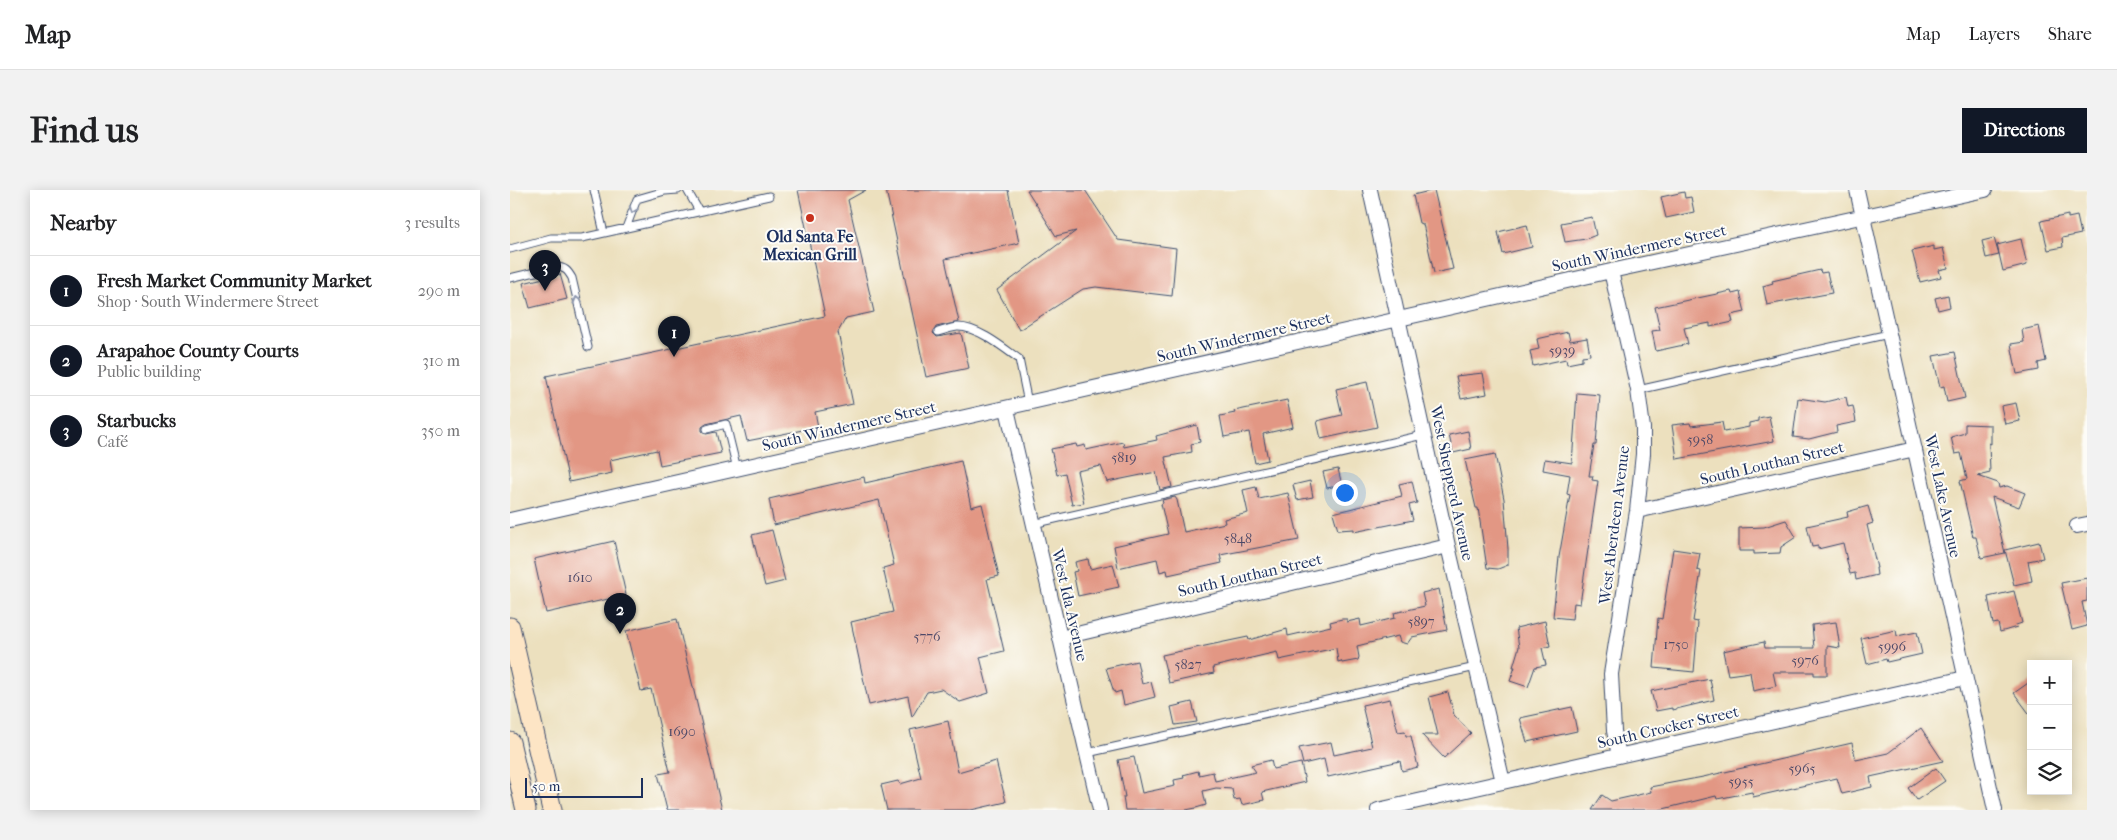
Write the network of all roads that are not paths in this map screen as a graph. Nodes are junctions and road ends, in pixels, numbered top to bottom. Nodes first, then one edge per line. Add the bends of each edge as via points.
1 (594, 190) edge
2 (678, 190) edge
3 (687, 190) edge
4 (1370, 190) edge
5 (1857, 190) edge
6 (1978, 191) edge
7 (768, 196) dead end
8 (699, 211) junction
9 (1863, 217) junction
10 (626, 228) junction
11 (604, 233) junction
12 (510, 248) edge
13 (1611, 271) junction
14 (510, 278) edge
15 (1399, 320) junction
16 (938, 332) dead end
17 (1889, 334) junction
18 (588, 348) dead end
19 (1638, 390) junction
20 (1028, 404) junction
21 (1007, 409) junction
22 (707, 429) dead end
23 (1423, 436) junction
24 (1915, 449) junction
25 (737, 469) junction
26 (1637, 511) junction
27 (510, 520) edge
28 (1033, 524) junction
29 (1448, 546) junction
30 (510, 627) edge
31 (1060, 638) junction
32 (1476, 668) junction
33 (1965, 678) junction
34 (510, 742) edge
35 (1086, 753) junction
36 (1619, 756) junction
37 (513, 766) edge
38 (1503, 782) junction
39 (526, 810) edge
40 (552, 810) edge
41 (1100, 810) edge
42 (1378, 810) edge
43 (1995, 810) edge

1 - 11 lane
2 -> 10 lane via 637,199
3 - 8 lane
4 - 15 street, West Shepperd Avenue
5 - 9 street, West Lake Avenue
6 - 9 street, South Windermere Street
7 - 8 lane
8 - 10 lane
9 - 13 street, South Windermere Street
9 - 17 street, West Lake Avenue
10 - 11 lane
11 - 12 lane via 582,238 552,238
13 - 15 street, South Windermere Street
13 - 19 street, West Aberdeen Avenue
18 -> 14 lane via 568,272 556,267
15 - 20 street, South Windermere Street
15 - 23 street, West Shepperd Avenue
16 - 20 lane via 958,327 971,329 1020,358
17 - 19 lane
17 - 24 street, West Lake Avenue
19 - 26 street, West Aberdeen Avenue via 1643,454
20 - 21 street, South Windermere Street
21 - 25 street, South Windermere Street
21 - 28 street, West Ida Avenue
22 - 25 lane via 726,424
23 - 28 lane
23 - 29 street, West Shepperd Avenue
24 - 26 street, South Louthan Street
24 - 33 street, West Lake Avenue
25 - 27 street, South Windermere Street
26 - 36 street, West Aberdeen Avenue via 1612,674 1614,731
28 - 31 street, West Ida Avenue
29 - 31 street, South Louthan Street
29 - 32 street, West Shepperd Avenue
30 - 40 main road
31 - 35 street, West Ida Avenue
32 - 35 lane
32 - 38 street, West Shepperd Avenue
33 - 36 street, South Crocker Street
33 - 43 street, West Lake Avenue
34 - 37 main road
35 - 41 street, West Ida Avenue
36 - 38 street, South Crocker Street
37 - 39 main road
38 - 42 street, South Crocker Street

